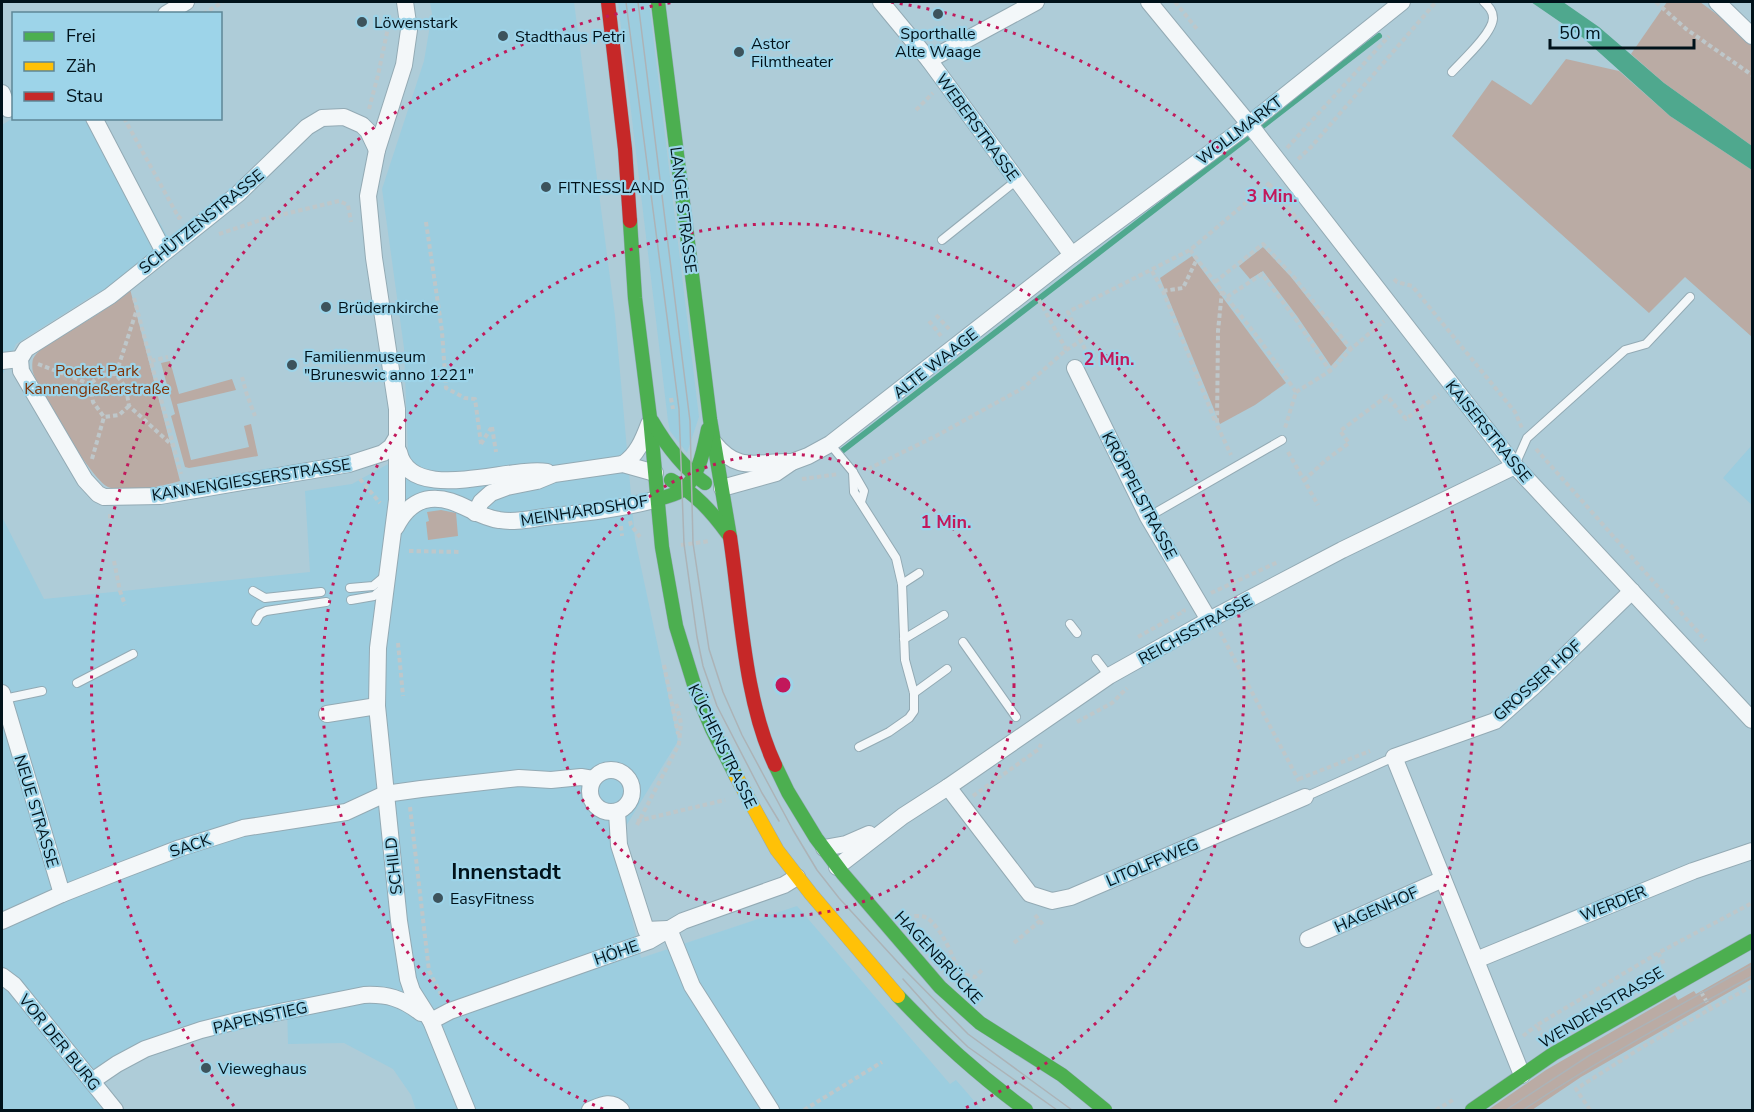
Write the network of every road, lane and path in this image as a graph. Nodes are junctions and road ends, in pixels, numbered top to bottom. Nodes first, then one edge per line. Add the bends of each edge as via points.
1 (186, 2) edge
2 (223, 2) edge
3 (405, 2) edge
4 (608, 2) edge
5 (658, 2) edge
6 (881, 2) edge
7 (1036, 2) edge
8 (1149, 2) edge
9 (1402, 2) edge
10 (1436, 2) edge
11 (1484, 2) edge
12 (1656, 2) edge
13 (1717, 2) edge
14 (169, 12) edge
15 (206, 12) edge
16 (1393, 31) dead end
17 (1752, 36) edge
18 (929, 60) junction
19 (1452, 72) dead end
20 (1752, 75) edge
21 (945, 83) junction
22 (916, 110) dead end
23 (95, 120) edge
24 (125, 120) edge
25 (1253, 129) junction
26 (376, 150) junction
27 (1286, 163) junction
28 (1304, 168) dead end
29 (1017, 180) junction
30 (597, 192) dead end
31 (609, 192) dead end
32 (179, 218) dead end
33 (426, 222) dead end
34 (352, 232) dead end
35 (214, 235) dead end
36 (942, 240) dead end
37 (1190, 250) junction
38 (164, 252) junction
39 (1072, 255) junction
40 (1197, 259) junction
41 (1152, 271) junction
42 (1389, 273) dead end
43 (1215, 282) junction
44 (1163, 291) junction
45 (1222, 291) junction
46 (133, 293) dead end
47 (1227, 297) junction
48 (1690, 297) dead end
49 (1039, 300) dead end
50 (137, 309) junction
51 (1394, 313) junction
52 (936, 315) dead end
53 (929, 321) dead end
54 (951, 332) dead end
55 (943, 339) dead end
56 (1351, 349) junction
57 (1066, 350) junction
58 (168, 357) dead end
59 (2, 361) edge
60 (151, 361) junction
61 (21, 365) junction
62 (1075, 368) dead end
63 (1330, 371) junction
64 (116, 374) junction
65 (242, 377) dead end
66 (90, 384) junction
67 (1296, 392) junction
68 (1439, 394) dead end
69 (672, 398) dead end
70 (129, 406) junction
71 (673, 409) dead end
72 (255, 416) dead end
73 (650, 418) junction
74 (710, 419) junction
75 (1217, 425) junction
76 (397, 437) junction
77 (1527, 438) junction
78 (1282, 440) junction
79 (714, 443) junction
80 (830, 444) junction
81 (174, 446) junction
82 (496, 452) dead end
83 (792, 462) junction
84 (349, 464) junction
85 (623, 464) junction
86 (1515, 465) junction
87 (1236, 466) junction
88 (868, 469) dead end
89 (655, 473) junction
90 (181, 474) dead end
91 (554, 474) junction
92 (693, 475) junction
93 (439, 480) junction
94 (1304, 480) junction
95 (686, 488) junction
96 (722, 488) junction
97 (398, 493) junction
98 (658, 499) junction
99 (1318, 505) dead end
100 (476, 513) junction
101 (396, 515) junction
102 (1148, 517) junction
103 (621, 525) dead end
104 (622, 536) dead end
105 (730, 538) junction
106 (393, 539) junction
107 (662, 547) junction
108 (409, 551) dead end
109 (461, 552) dead end
110 (1283, 560) dead end
111 (114, 561) dead end
112 (387, 573) junction
113 (919, 573) dead end
114 (902, 584) junction
115 (350, 588) dead end
116 (253, 591) dead end
117 (1632, 591) junction
118 (321, 592) dead end
119 (1210, 593) dead end
120 (351, 600) dead end
121 (1178, 601) dead end
122 (326, 602) dead end
123 (125, 605) dead end
124 (944, 615) dead end
125 (1209, 620) junction
126 (256, 621) dead end
127 (1070, 624) dead end
128 (1077, 633) dead end
129 (1221, 633) junction
130 (904, 639) junction
131 (1211, 639) dead end
132 (1134, 640) dead end
133 (963, 642) dead end
134 (1708, 644) dead end
135 (133, 654) dead end
136 (1096, 659) dead end
137 (947, 669) dead end
138 (1109, 676) junction
139 (77, 683) dead end
140 (1128, 687) dead end
141 (42, 691) dead end
142 (914, 693) junction
143 (3, 696) edge
144 (377, 706) junction
145 (327, 714) dead end
146 (1016, 717) dead end
147 (1752, 720) edge
148 (1073, 724) dead end
149 (1043, 739) dead end
150 (679, 744) dead end
151 (859, 747) dead end
152 (1377, 748) dead end
153 (1394, 757) junction
154 (593, 779) junction
155 (1298, 780) junction
156 (948, 788) junction
157 (408, 790) junction
158 (385, 794) junction
159 (1305, 797) junction
160 (730, 799) dead end
161 (978, 806) dead end
162 (616, 812) junction
163 (645, 820) dead end
164 (894, 823) junction
165 (636, 828) dead end
166 (824, 848) junction
167 (1752, 851) edge
168 (837, 867) junction
169 (797, 877) junction
170 (1443, 879) junction
171 (62, 894) junction
172 (1752, 903) edge
173 (928, 919) dead end
174 (2, 921) edge
175 (1044, 926) dead end
176 (669, 929) junction
177 (1308, 939) dead end
178 (1752, 941) edge
179 (1014, 943) dead end
180 (1658, 953) junction
181 (1476, 960) junction
182 (952, 969) dead end
183 (983, 969) dead end
184 (1667, 969) dead end
185 (959, 974) junction
186 (2, 976) edge
187 (960, 981) dead end
188 (1752, 986) edge
189 (446, 1003) dead end
190 (431, 1021) junction
191 (1537, 1025) junction
192 (1544, 1038) dead end
193 (1520, 1040) dead end
194 (882, 1062) dead end
195 (1522, 1075) junction
196 (92, 1081) junction
197 (115, 1110) edge
198 (466, 1110) edge
199 (590, 1110) edge
200 (621, 1110) edge
201 (771, 1110) edge
202 (804, 1110) edge
203 (1026, 1110) edge
204 (1105, 1110) edge
205 (1472, 1110) edge
206 (1590, 1110) edge

1 - 14 street
2 - 15 path
3 - 26 street via 409,30 404,65
4 - 73 main road
5 - 74 main road, LANGE STRASSE
6 - 18 street, WEBERSTRASSE
7 - 18 street
8 - 25 street, KAISERSTRASSE
9 - 25 street, WOLLMARKT
10 - 27 path via 1311,147
11 - 19 lane via 1491,10 1491,28
12 - 20 path
13 - 17 street
16 - 27 path
18 - 21 street, WEBERSTRASSE
21 - 22 path
21 - 29 street, WEBERSTRASSE
23 - 38 street
24 - 32 path
25 - 27 street, KAISERSTRASSE
25 - 39 street, WOLLMARKT
26 - 38 street, SCHÜTZENSTRASSE via 362,125 344,117 322,118 307,127 238,194
26 - 76 street via 368,196 369,221 393,377
27 - 28 path
27 - 37 path
27 - 51 street, KAISERSTRASSE
29 - 36 lane
29 - 39 street, WEBERSTRASSE
30 - 31 path
33 - 82 path via 446,388 475,399 481,444 492,427
34 - 35 path via 348,205 339,201
37 - 40 path
37 - 41 path
38 - 61 street, SCHÜTZENSTRASSE via 110,296 26,349
39 - 80 street, ALTE WAAGE
40 - 43 path
40 - 44 path via 1183,288
41 - 44 path
41 - 57 path via 1068,312 1081,341
42 - 77 path via 1396,282 1412,286 1515,412
43 - 45 path
43 - 56 path via 1263,244
44 - 75 path
45 - 47 path
45 - 75 path
46 - 50 path
47 - 63 path via 1262,274
47 - 67 path
48 - 77 lane via 1646,344 1625,350
49 - 57 path
50 - 60 path
50 - 64 path
51 - 56 path
51 - 86 street, KAISERSTRASSE
52 - 54 path
53 - 55 path
56 - 63 path
57 - 88 path via 1023,388
58 - 60 path
59 - 61 street
60 - 81 path
61 - 66 path via 34,362
61 - 84 street, KANNENGIESSERSTRASSE via 86,480 104,497 160,496
62 - 102 street, KRÖPPELSTRASSE
63 - 67 path
64 - 66 path via 101,375
64 - 70 path via 126,388
65 - 72 path
66 - 70 path via 93,402 104,417 119,415
67 - 78 path
68 - 94 path via 1406,419 1387,396 1340,431 1349,443
69 - 71 path
70 - 81 path
73 - 85 street via 640,446
73 - 89 main road
73 - 92 main road
74 - 79 main road, LANGE STRASSE
74 - 92 main road, LANGE STRASSE
75 - 87 path
76 - 84 street, KANNENGIESSERSTRASSE via 383,453
76 - 93 street via 406,470
76 - 97 street
77 - 86 lane
77 - 134 path
78 - 87 lane
78 - 94 path
79 - 83 street, ALTE WAAGE via 738,463
79 - 96 main road, LANGE STRASSE
80 - 83 street, ALTE WAAGE
80 - 114 lane via 853,472 854,492 896,558
81 - 90 path
83 - 96 street, ALTE WAAGE via 776,473
84 - 101 path via 381,504
85 - 89 street
85 - 91 street
86 - 117 street, KAISERSTRASSE
86 - 125 street, REICHSSTRASSE
87 - 102 lane
89 - 95 main road
89 - 98 main road
91 - 93 street via 519,471
91 - 100 street via 491,493
92 - 95 main road, LANGE STRASSE
92 - 96 main road
93 - 97 street via 415,482
94 - 99 path
95 - 98 main road
95 - 105 main road via 709,509
96 - 105 main road
97 - 101 street
98 - 100 street, MEINHARDSHOF via 511,522
98 - 107 main road, KÜCHENSTRASSE
100 - 106 street, MEINHARDSHOF via 451,501 425,500 405,513
101 - 106 street
102 - 125 street, KRÖPPELSTRASSE
103 - 104 path
105 - 107 path
105 - 166 main road via 757,718 788,792
106 - 112 street, SCHILD
107 - 169 main road, KÜCHENSTRASSE via 676,626 696,691 758,819
108 - 109 path
110 - 119 path
111 - 123 path
112 - 115 lane via 373,586
112 - 120 lane via 377,595
112 - 144 street, SCHILD via 378,648
113 - 114 lane
114 - 130 lane
116 - 118 lane via 265,598
117 - 147 street, KAISERSTRASSE
117 - 153 street, GROSSER HOF via 1495,721
121 - 132 path via 1184,611
122 - 126 lane via 266,611
124 - 130 lane
125 - 129 path
125 - 138 street, REICHSSTRASSE
127 - 128 lane
129 - 131 path
129 - 155 path
130 - 142 lane
133 - 146 lane
135 - 139 lane
136 - 138 lane
137 - 142 lane
138 - 156 street, REICHSSTRASSE
140 - 148 path via 1112,703
141 - 143 lane
142 - 151 lane via 914,711 909,718
143 - 171 street, NEUE STRASSE
144 - 145 street
144 - 158 street, SCHILD
149 - 161 path via 1039,749 972,797
150 - 165 path
152 - 155 path
153 - 159 lane, LITOLFFWEG
153 - 170 street
154 - 157 street, SACK via 519,778
154 - 162 street via 589,791 593,803 603,811
154 - 162 street via 606,770 626,776 632,788 631,797
155 - 159 path
156 - 159 street, LITOLFFWEG via 1030,894 1053,901 1071,897
156 - 164 street, REICHSSTRASSE
157 - 158 street, SACK
157 - 189 path via 429,971
158 - 171 street, SACK via 346,812 236,830
158 - 190 street, SCHILD via 408,979
160 - 163 path
162 - 176 street via 619,845 646,930
164 - 166 street, REICHSSTRASSE via 846,844
164 - 168 street, REICHSSTRASSE
166 - 168 main road, HAGENBRÜCKE
167 - 181 street, WERDER via 1693,871
168 - 204 main road, HAGENBRÜCKE via 962,1009 1062,1075
169 - 176 street, HÖHE
169 - 203 main road via 945,1045
170 - 177 street, HAGENHOF
170 - 181 street
171 - 174 street, SACK
172 - 180 path
173 - 185 path via 954,956
175 - 179 path via 1040,921
176 - 190 street, HÖHE via 649,941
176 - 201 street via 692,986
178 - 195 main road, WENDENSTRASSE
180 - 184 path
180 - 191 path
181 - 195 street
182 - 185 path
183 - 185 path via 975,977
185 - 187 path
186 - 196 street, VOR DER BURG via 14,985
188 - 206 path via 1576,1089
190 - 196 street, PAPENSTIEG via 395,997 354,997 245,1019 170,1040 145,1049
190 - 198 street, SCHILD
191 - 192 path
191 - 193 path
194 - 202 path
195 - 205 main road, WENDENSTRASSE
196 - 197 street, VOR DER BURG
199 - 200 street via 604,1104

